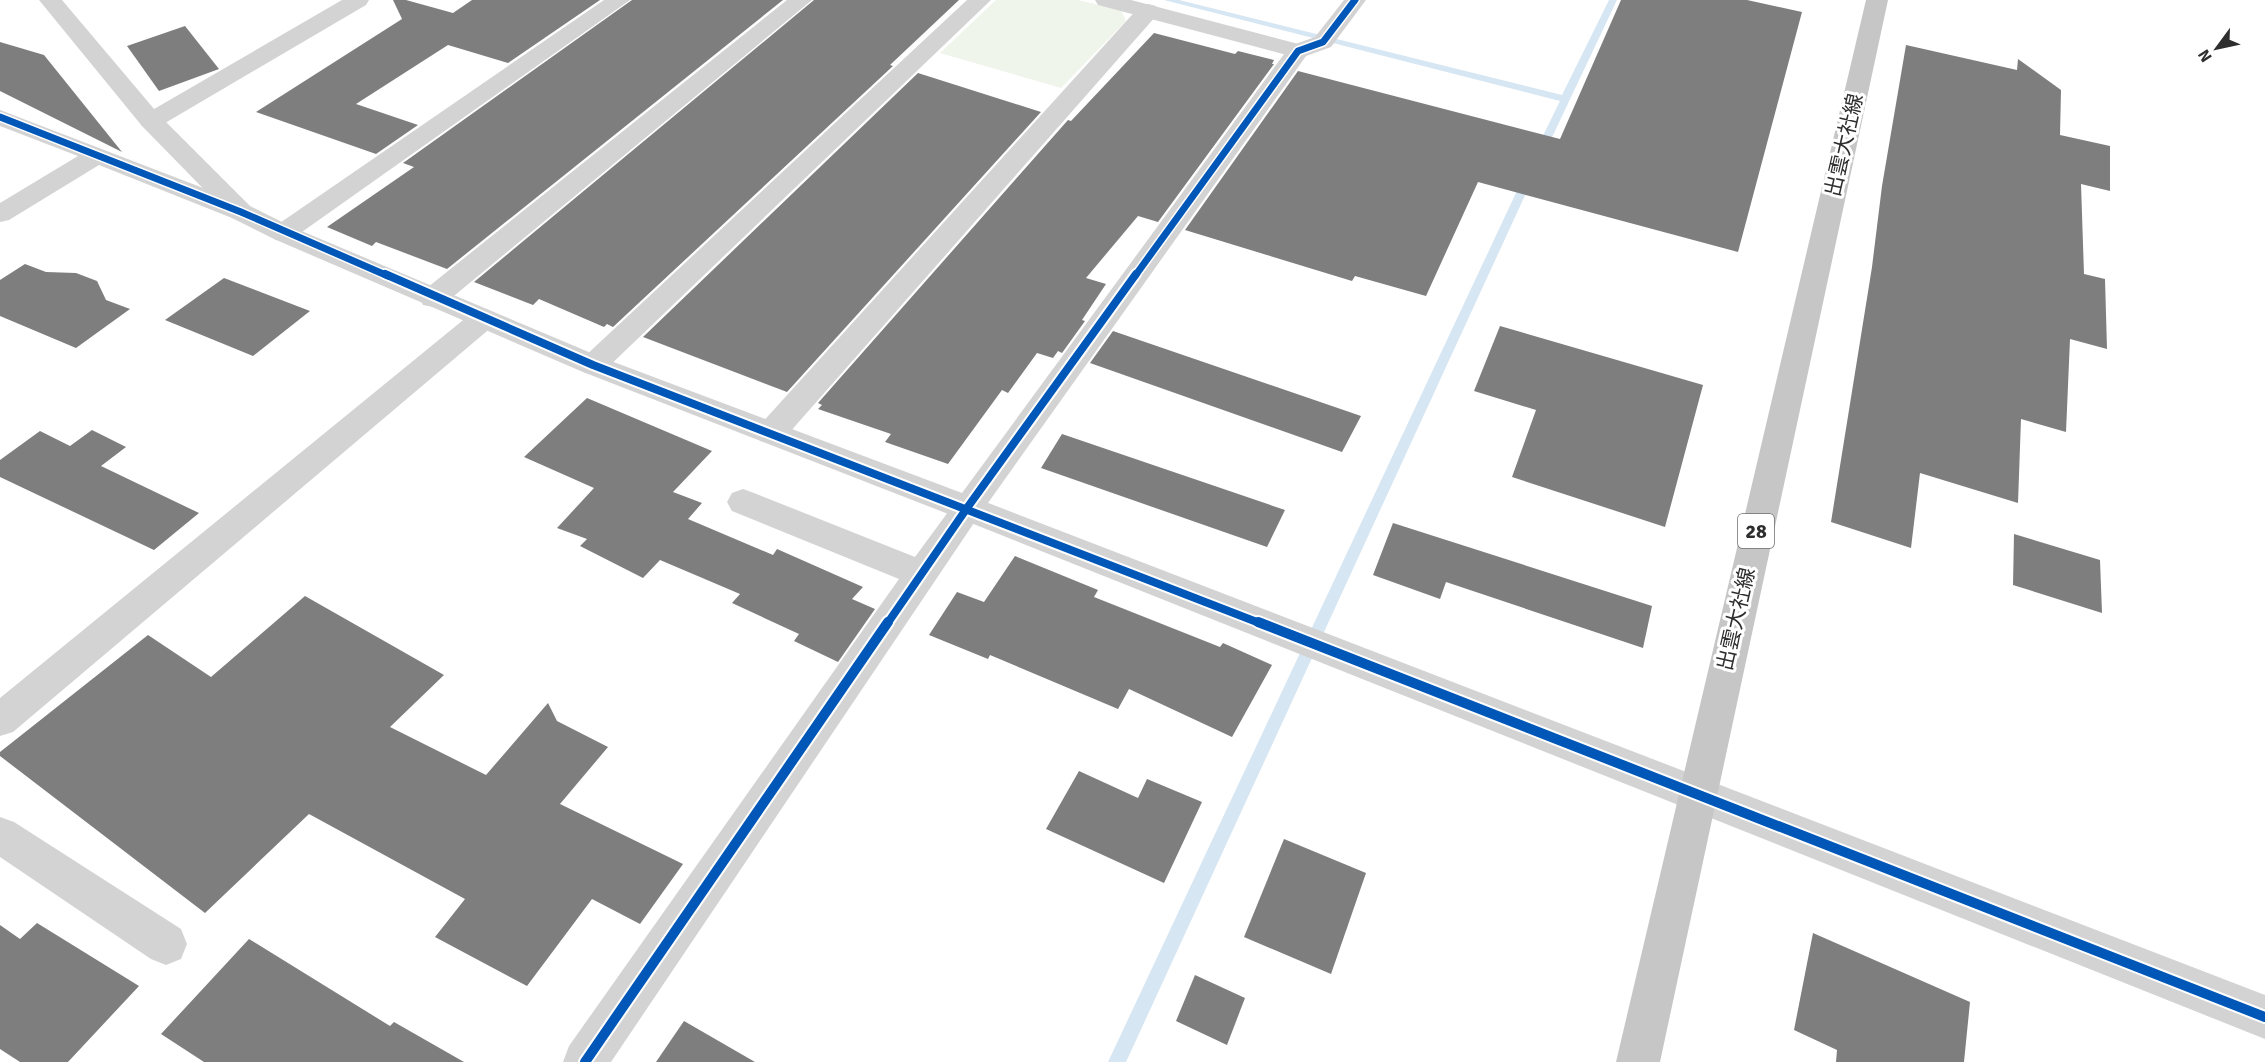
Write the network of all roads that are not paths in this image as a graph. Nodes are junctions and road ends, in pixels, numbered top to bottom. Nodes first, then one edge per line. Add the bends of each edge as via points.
1 (50, 0) edge
2 (358, 0) edge
3 (619, 0) edge
4 (801, 0) edge
5 (980, 0) edge
6 (1106, 0) edge
7 (1355, 0) edge
8 (1877, 0) edge
9 (1148, 10) junction
10 (1299, 51) junction
11 (0, 117) edge
12 (151, 121) junction
13 (98, 156) junction
14 (241, 212) junction
15 (0, 214) edge
16 (284, 233) junction
17 (433, 298) junction
18 (483, 319) junction
19 (593, 365) junction
20 (771, 433) junction
21 (743, 502) dead end
22 (967, 508) junction
23 (922, 574) junction
24 (0, 720) edge
25 (1697, 793) junction
26 (0, 835) edge
27 (166, 944) dead end
28 (2265, 1017) edge
29 (585, 1062) edge
30 (1638, 1062) edge

1 - 12 street
2 - 12 street
3 - 16 street
4 - 17 street
5 - 19 street
6 - 9 street
7 - 10 street via 1323,42
8 - 25 main road, 出雲大社線 / 28
9 - 10 street
9 - 20 street
10 - 22 street
11 - 13 street
12 - 14 street
13 - 14 street
13 - 15 street
14 - 16 street
16 - 17 street
17 - 18 street
18 - 19 street
18 - 24 street
19 - 20 street
20 - 22 street
21 - 23 street
22 - 23 street
22 - 25 street
23 - 29 street
25 - 28 street
25 - 30 main road, 出雲大社線 / 28
26 - 27 street

